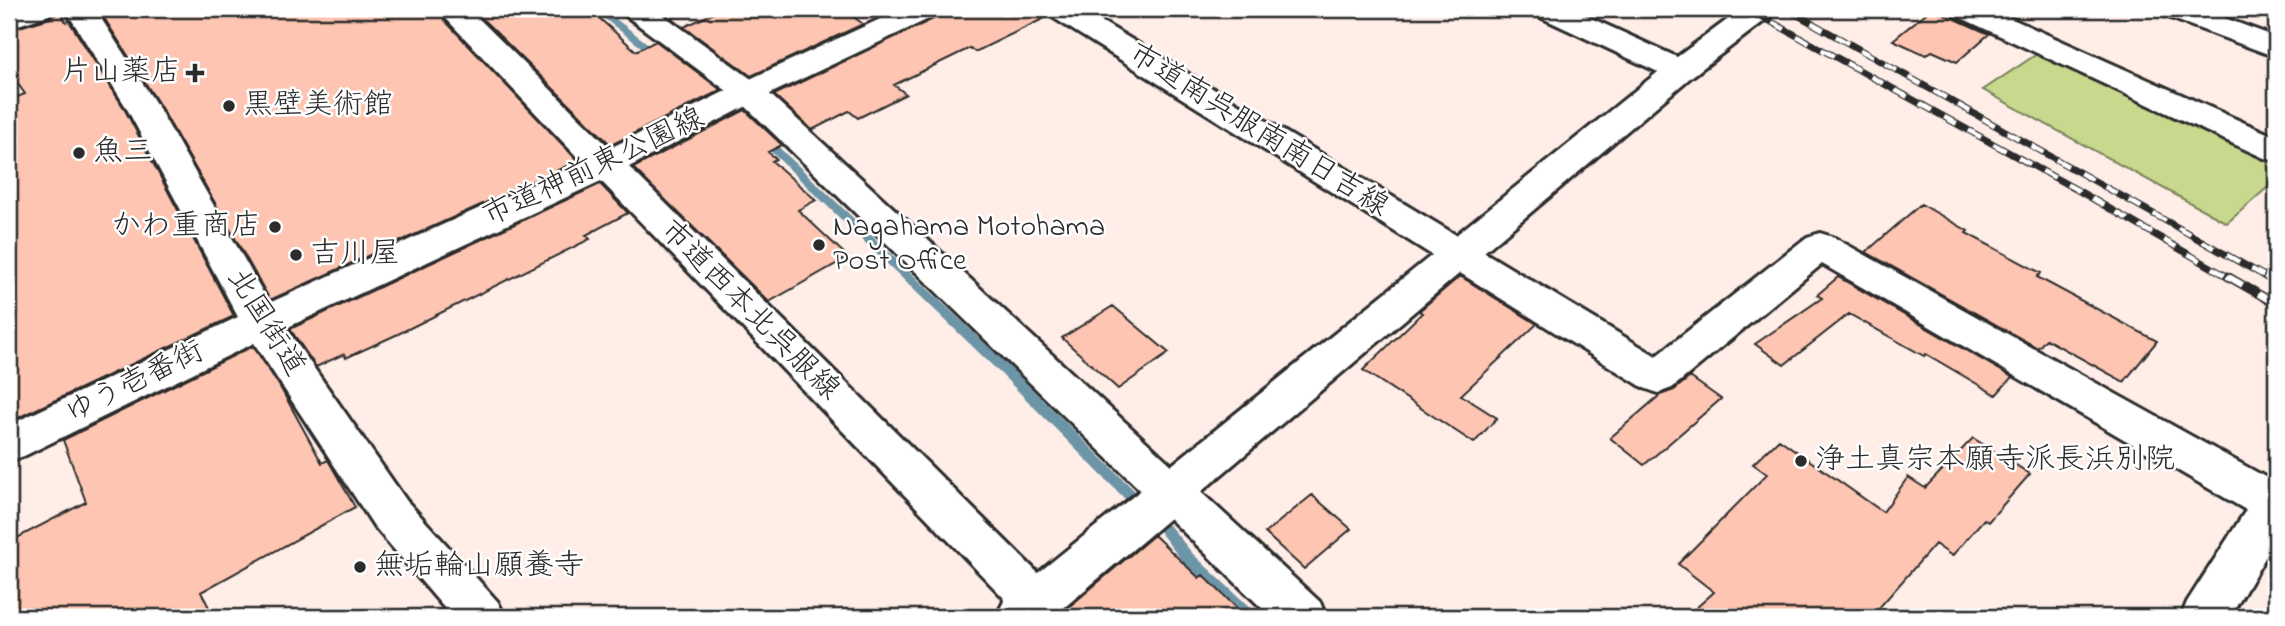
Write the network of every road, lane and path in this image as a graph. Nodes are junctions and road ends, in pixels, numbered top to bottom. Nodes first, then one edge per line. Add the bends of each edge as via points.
1 (38, 9) edge
2 (79, 9) edge
3 (452, 9) edge
4 (636, 9) edge
5 (926, 9) edge
6 (1060, 9) edge
7 (1547, 9) edge
8 (1761, 9) edge
9 (1966, 9) edge
10 (2044, 9) edge
11 (2173, 9) edge
12 (9, 19) edge
13 (2021, 32) junction
14 (2276, 48) edge
15 (1680, 69) junction
16 (750, 93) junction
17 (2276, 150) edge
18 (605, 165) junction
19 (1457, 253) junction
20 (261, 323) junction
21 (9, 444) edge
22 (1171, 492) junction
23 (2275, 505) edge
24 (1030, 614) edge
25 (481, 617) edge
26 (1303, 617) edge
27 (2204, 617) edge

1 - 12 street
2 - 20 street, 北国街道 via 142,107
3 - 18 street, 市道西本北呉服線
4 - 16 street
5 - 16 street, 市道神前東公園線
6 - 19 street, 市道南呉服南南日吉線
7 - 15 street
8 - 15 street
9 - 13 street
10 - 13 street
11 - 14 street
13 - 17 street
15 - 19 street
16 - 18 street, 市道神前東公園線
16 - 22 street
18 - 20 street, 市道神前東公園線
18 - 24 street, 市道西本北呉服線 via 1021,585
19 - 22 street
19 - 23 street, 市道南呉服南南日吉線 via 1658,376 1820,246
20 - 21 street, ゆう壱番街
20 - 25 street, 北国街道 via 390,513
22 - 24 street
22 - 26 street
23 - 27 street

